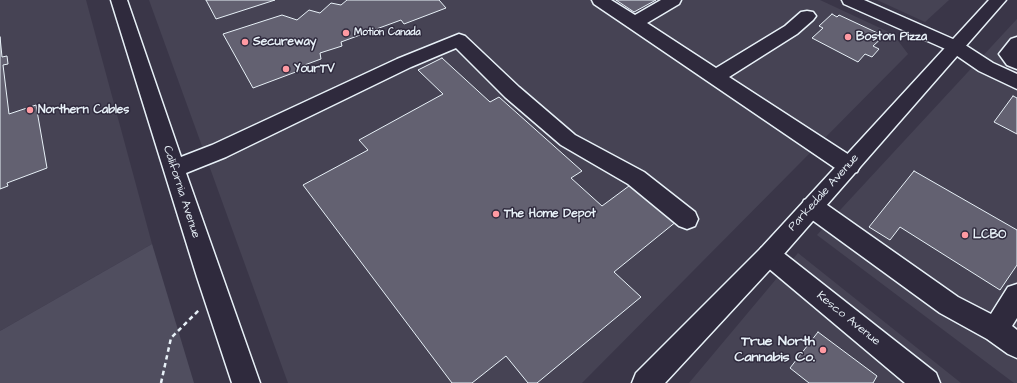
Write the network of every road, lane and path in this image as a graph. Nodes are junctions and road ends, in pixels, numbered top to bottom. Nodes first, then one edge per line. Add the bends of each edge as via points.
1 (119, 0) edge
2 (600, 0) edge
3 (673, 0) edge
4 (850, 0) edge
5 (998, 0) edge
6 (807, 16) dead end
7 (634, 23) junction
8 (1017, 43) edge
9 (956, 47) junction
10 (1017, 63) edge
11 (715, 77) junction
12 (1017, 82) edge
13 (849, 166) junction
14 (174, 169) junction
15 (812, 207) junction
16 (687, 219) dead end
17 (769, 255) junction
18 (215, 294) junction
19 (1017, 295) edge
20 (996, 330) junction
21 (1017, 345) edge
22 (161, 383) edge
23 (246, 383) edge
24 (646, 383) edge
25 (926, 383) edge

1 - 14 street, California Avenue
2 - 7 street
3 - 7 street
4 - 9 street
5 - 9 street, Parkedale Avenue
6 - 11 street via 791,30
7 - 11 street
8 - 10 street via 1008,54
9 - 12 street via 986,68
9 - 13 street, Parkedale Avenue
11 - 13 street
13 - 15 street, Parkedale Avenue
14 - 16 street via 219,151 404,63 459,40 512,92 568,140 636,178
14 - 18 street, California Avenue
15 - 17 street, Parkedale Avenue
15 - 20 street via 949,305
17 - 24 street, Parkedale Avenue
17 - 25 street, Kesco Avenue
18 - 22 path via 171,338
18 - 23 street, California Avenue
19 - 20 street
20 - 21 street

